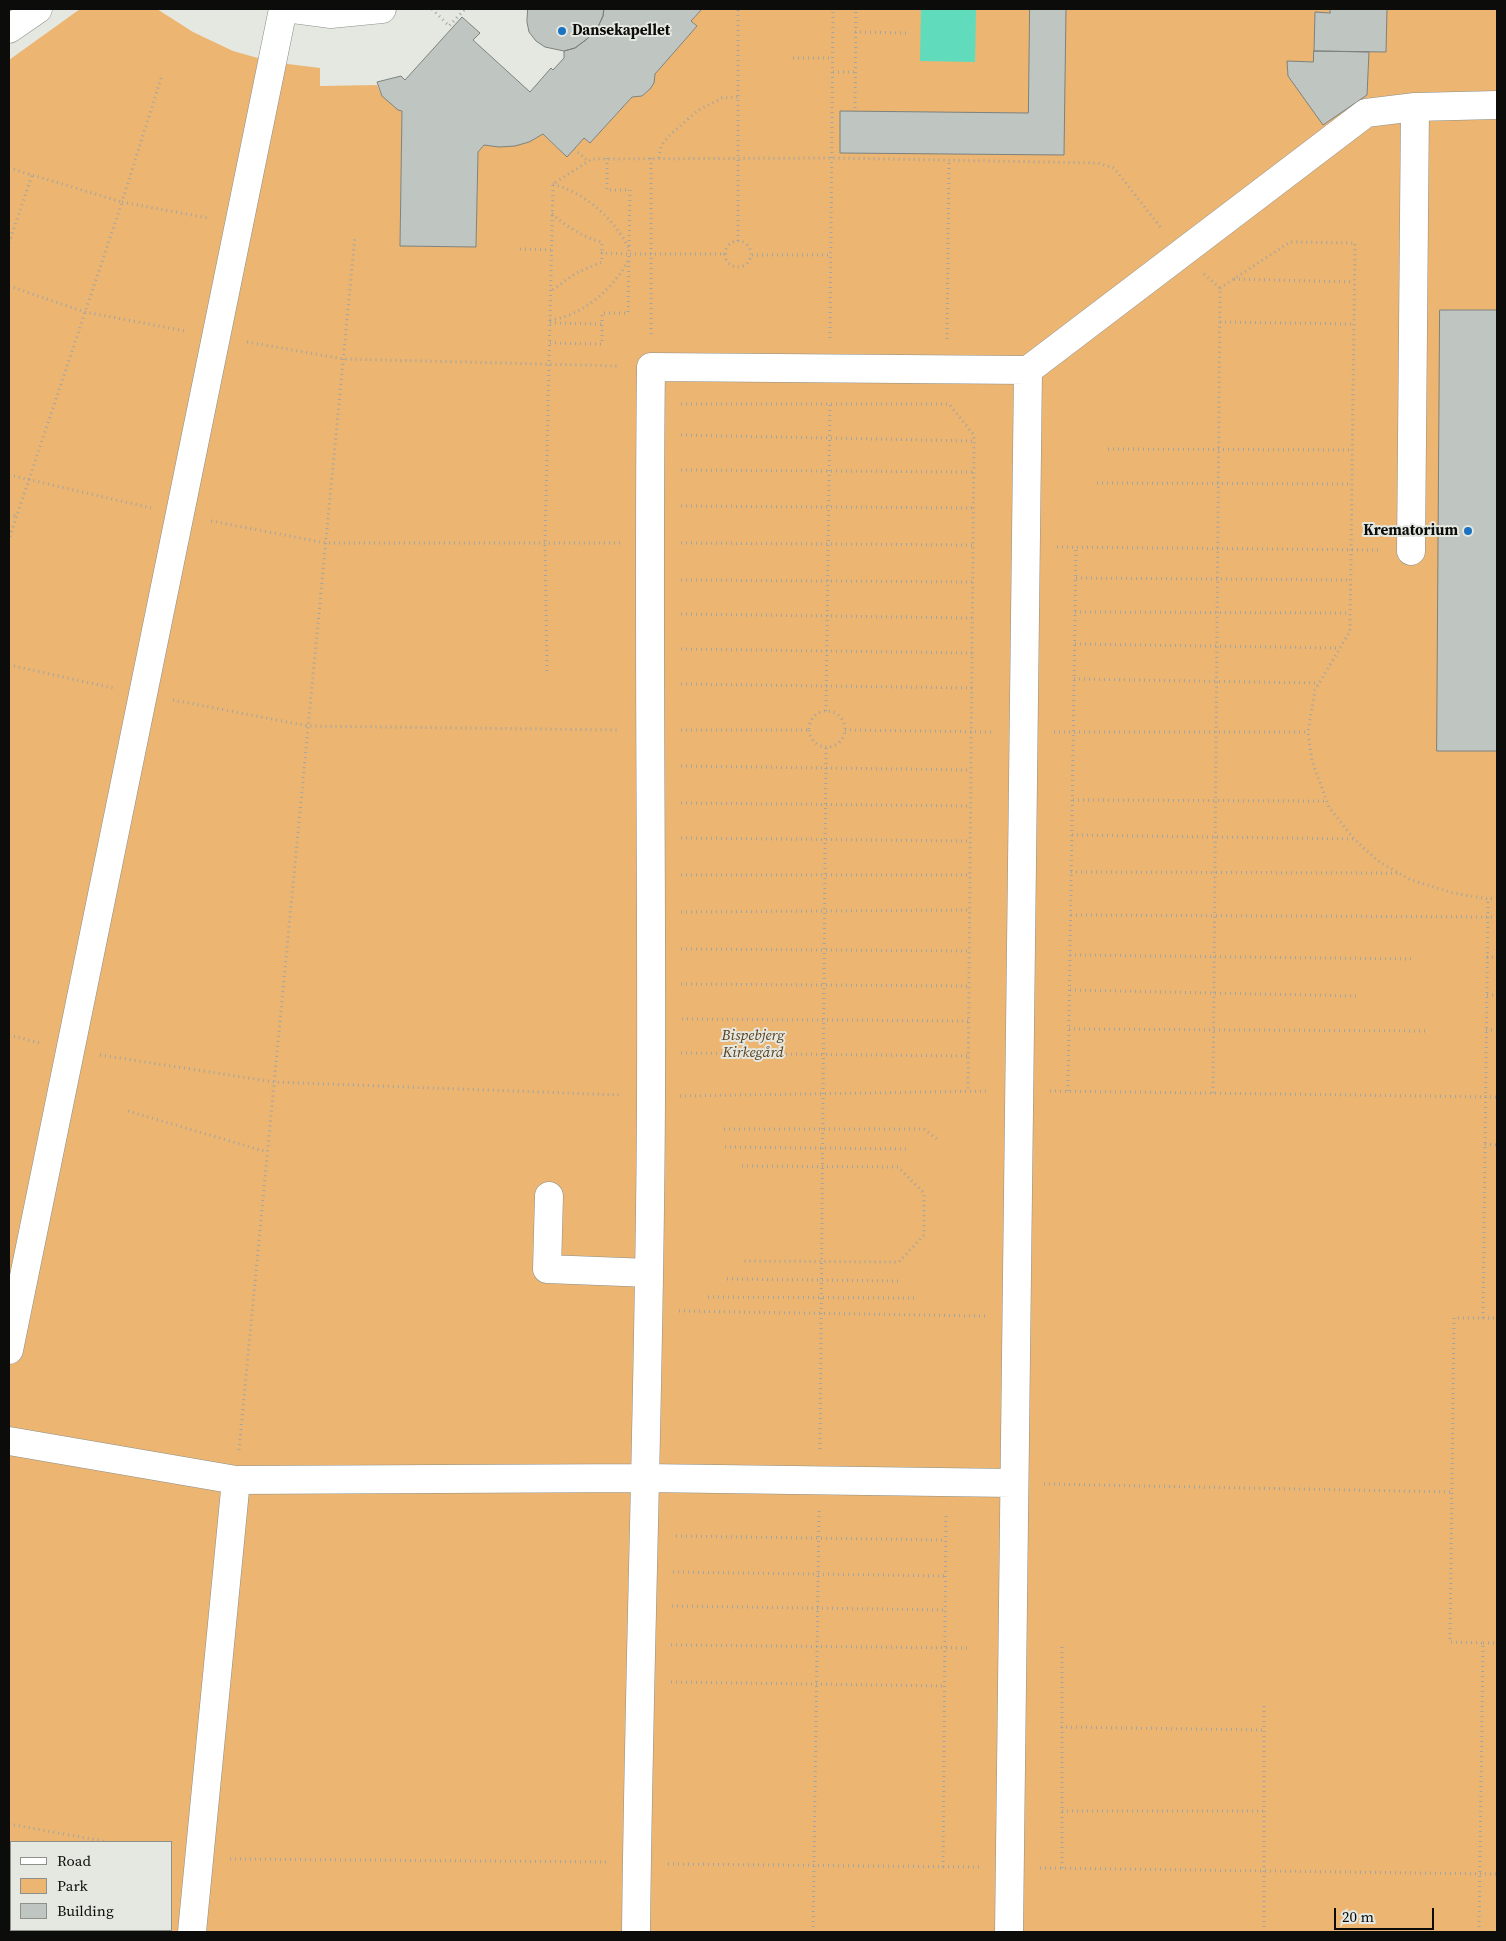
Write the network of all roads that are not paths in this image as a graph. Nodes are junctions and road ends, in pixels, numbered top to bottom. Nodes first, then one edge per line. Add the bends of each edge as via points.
1 (38, 9) edge
2 (282, 9) edge
3 (293, 9) edge
4 (382, 9) edge
5 (9, 29) edge
6 (1497, 105) edge
7 (1415, 107) junction
8 (1028, 370) junction
9 (1411, 551) road end
10 (549, 1196) dead end
11 (649, 1273) junction
12 (9, 1350) edge
13 (9, 1441) edge
14 (644, 1478) junction
15 (236, 1480) junction
16 (1013, 1483) junction
17 (192, 1932) edge
18 (636, 1932) edge
19 (1008, 1932) edge

1 - 5 street
2 - 12 street
3 - 4 street via 331,14
6 - 7 street
7 - 8 street via 1366,113
7 - 9 street
8 - 11 street via 651,367
8 - 16 street
10 - 11 street via 547,1269
11 - 14 street
13 - 15 street
14 - 15 street
14 - 16 street
14 - 18 street
15 - 17 street
16 - 19 street

